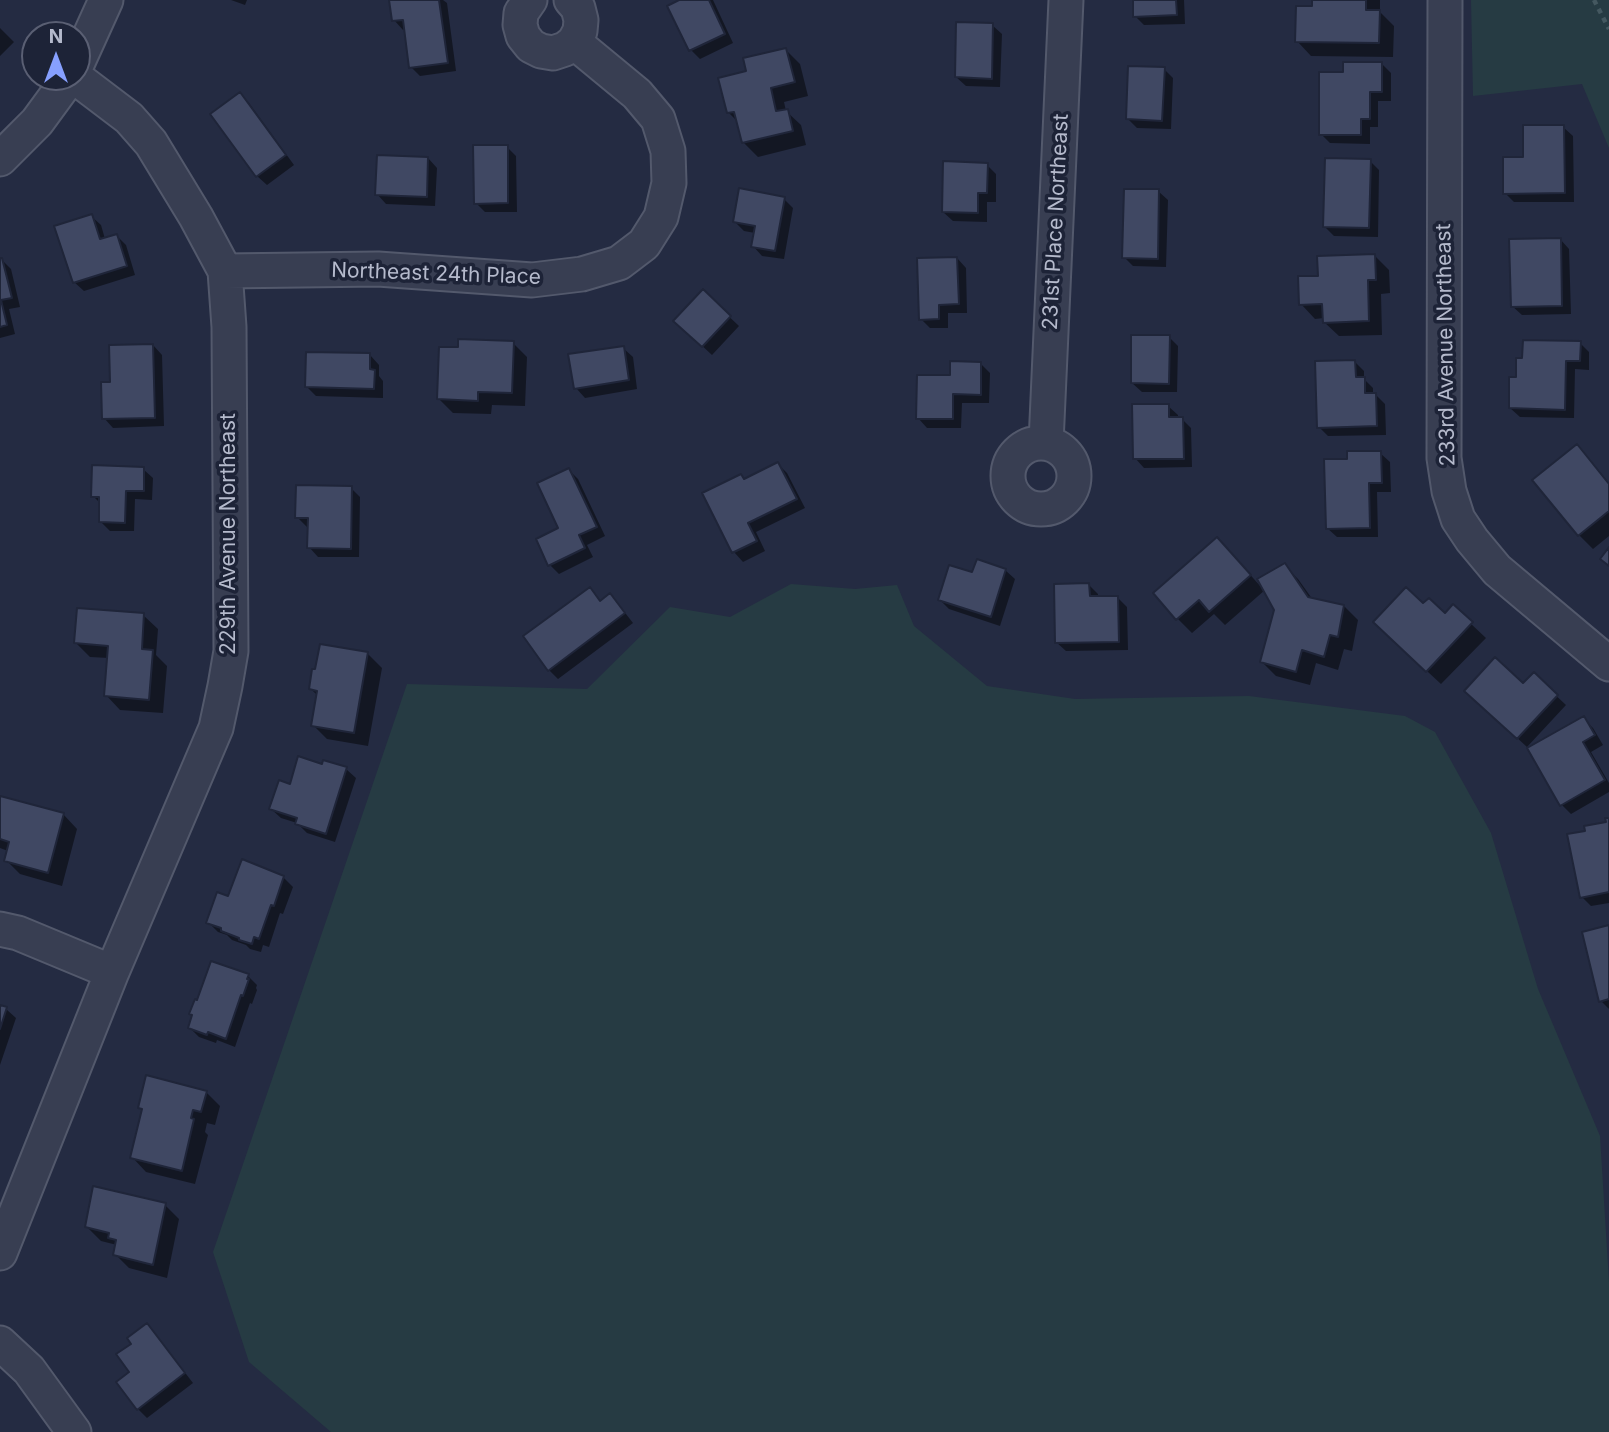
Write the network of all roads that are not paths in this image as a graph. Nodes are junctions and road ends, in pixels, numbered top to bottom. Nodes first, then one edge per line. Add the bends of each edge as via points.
1 (106, 0) edge
2 (530, 0) edge
3 (571, 0) edge
4 (1066, 0) edge
5 (1445, 0) edge
6 (91, 33) edge
7 (574, 42) junction
8 (91, 90) edge
9 (62, 91) edge
10 (0, 159) edge
11 (225, 271) junction
12 (1046, 443) dead end
13 (1609, 664) edge
14 (0, 929) edge
15 (112, 972) junction
16 (0, 1252) edge
17 (0, 1343) edge
18 (74, 1432) edge

1 - 6 street
2 - 7 street via 521,13 520,25 531,46 553,53
3 - 7 street via 581,20
4 - 12 street, 231st Place Northeast
5 - 13 street, 233rd Avenue Northeast via 1444,458 1449,491 1458,519 1497,570
7 - 11 street, Northeast 24th Place via 637,94 658,119 668,151 669,183 661,217 644,244 619,262 582,274 532,280 378,270
8 - 11 street, 229th Avenue Northeast via 129,118 151,143
9 - 10 street
11 - 15 street, 229th Avenue Northeast via 231,651 216,728
14 - 15 street
15 - 16 street, 229th Avenue Northeast
17 - 18 street via 29,1370

